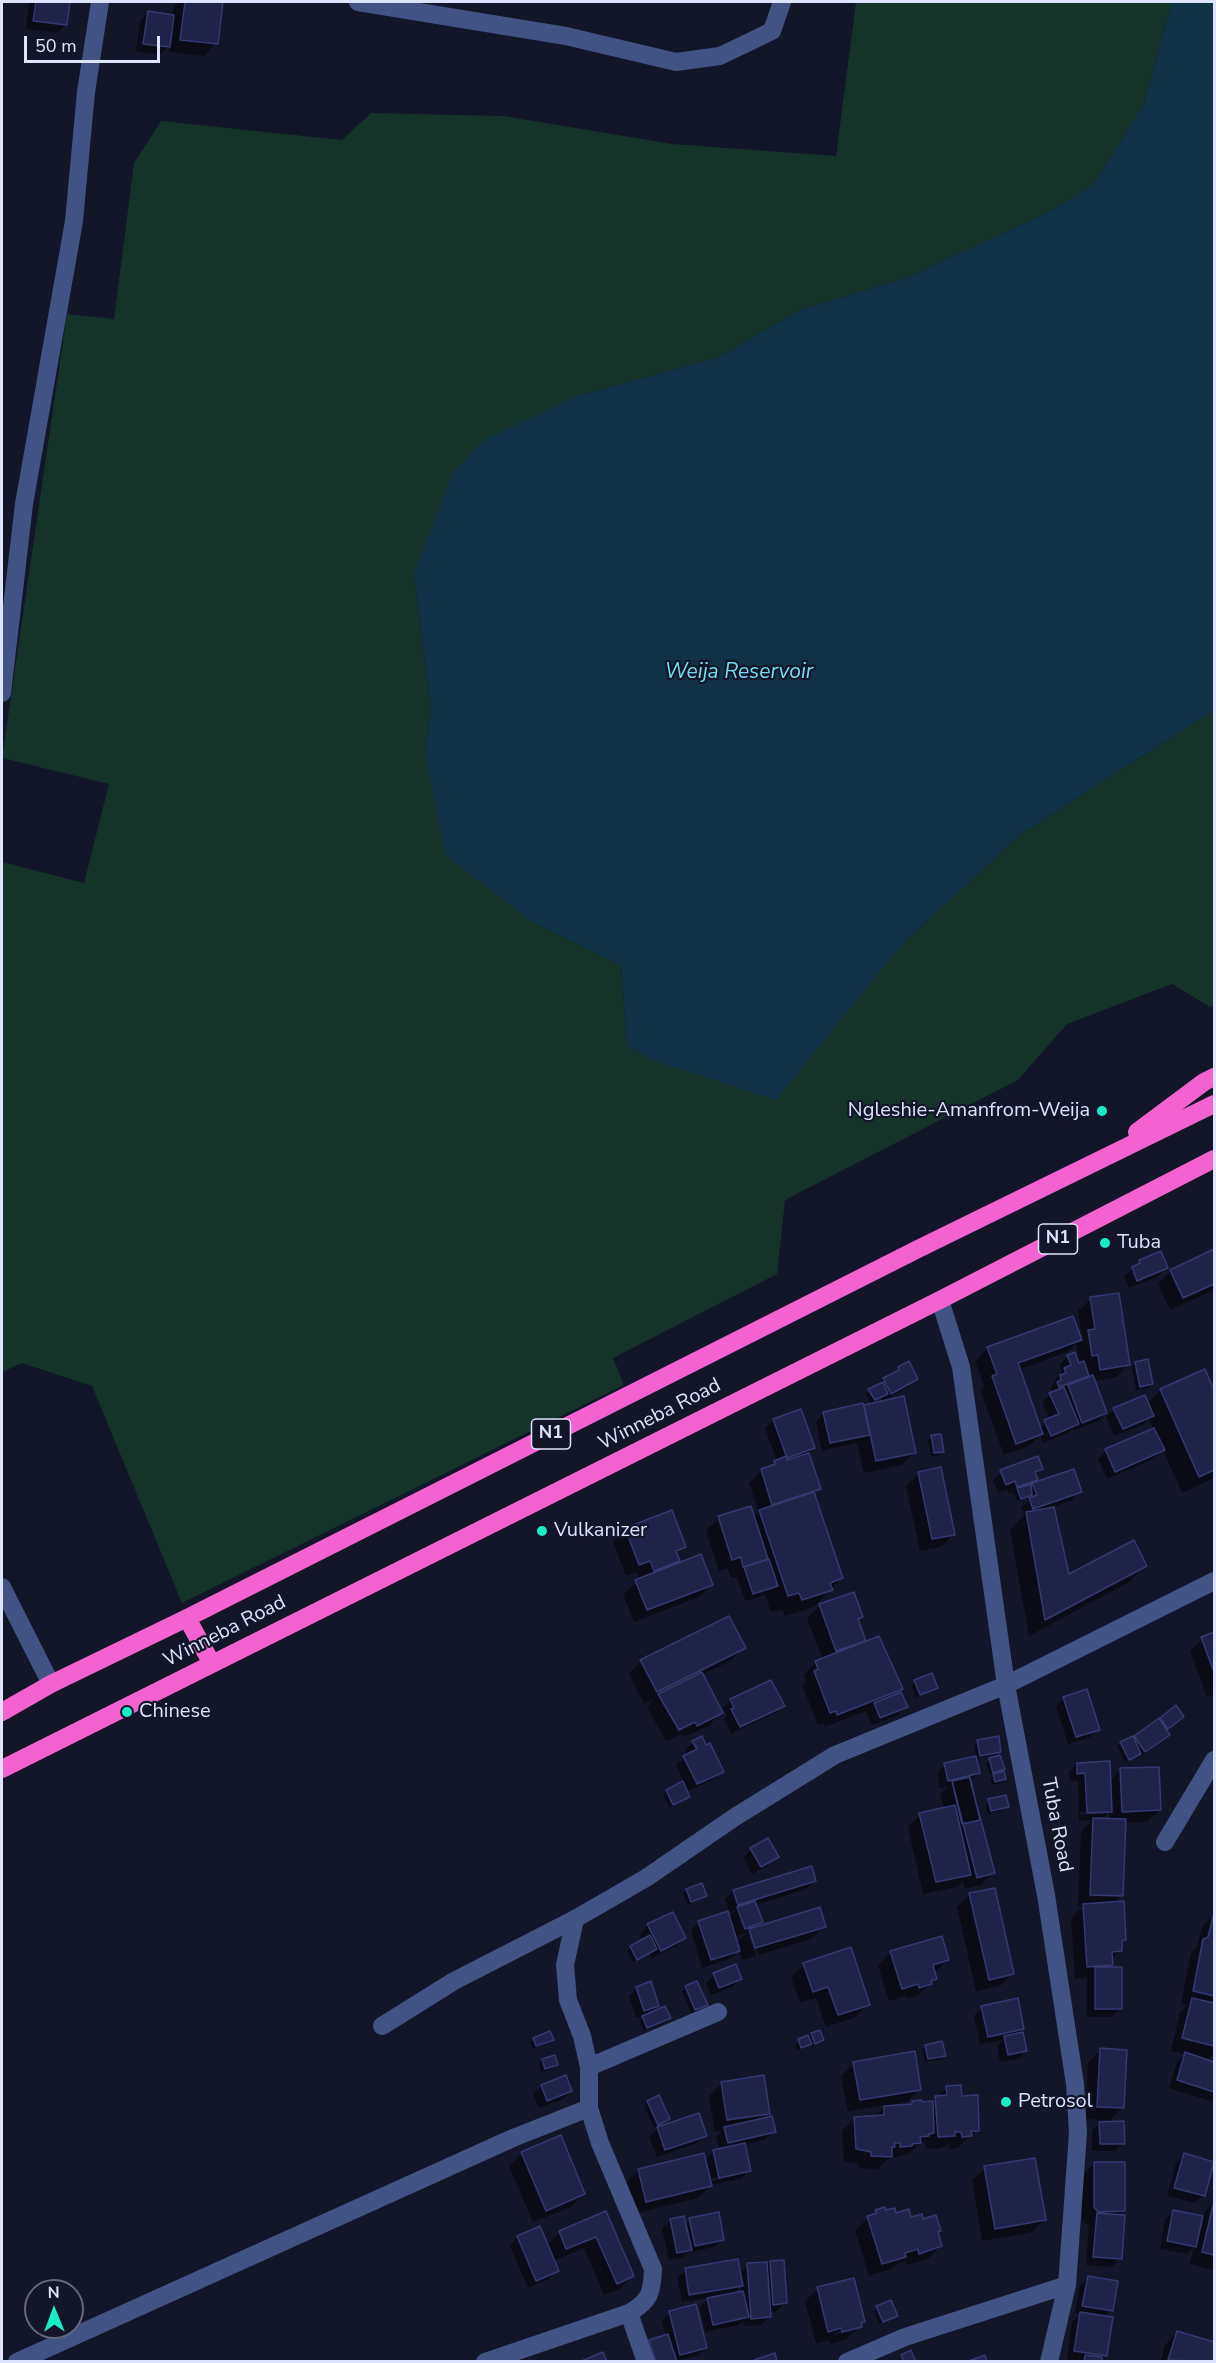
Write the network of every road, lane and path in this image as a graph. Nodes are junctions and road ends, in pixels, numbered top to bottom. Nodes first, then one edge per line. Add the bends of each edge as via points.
1 (100, 2) edge
2 (358, 2) edge
3 (782, 2) edge
4 (2, 693) edge
5 (1215, 1077) edge
6 (1215, 1091) edge
7 (1215, 1104) edge
8 (1215, 1147) edge
9 (1102, 1158) junction
10 (1215, 1159) edge
11 (1215, 1166) edge
12 (1177, 1178) junction
13 (940, 1300) junction
14 (1215, 1581) edge
15 (2, 1587) edge
16 (187, 1618) junction
17 (212, 1664) junction
18 (51, 1684) junction
19 (1006, 1685) junction
20 (2, 1712) edge
21 (1215, 1760) edge
22 (2, 1769) edge
23 (1165, 1842) dead end
24 (575, 1919) junction
25 (718, 2012) dead end
26 (381, 2026) dead end
27 (589, 2067) junction
28 (589, 2108) junction
29 (1067, 2285) junction
30 (629, 2313) junction
31 (17, 2361) edge
32 (485, 2361) edge
33 (646, 2361) edge
34 (847, 2361) edge
35 (1049, 2361) edge

1 - 4 street via 74,221 24,504
2 - 3 street via 566,36 676,62 720,56 772,31
5 - 9 highway, Winneba Road / N1
6 - 9 highway, Winneba Road / N1
7 - 9 highway, Winneba Road / N1
8 - 12 highway, Winneba Road / N1
9 - 16 highway, Winneba Road / N1
10 - 12 highway, Winneba Road / N1
11 - 12 highway, Winneba Road / N1
12 - 13 highway, Winneba Road / N1
13 - 17 highway, Winneba Road / N1
13 - 19 street, Tuba Road via 961,1367
14 - 19 street
15 - 18 street
16 - 17 highway
16 - 18 highway, Winneba Road / N1
17 - 22 highway, Winneba Road / N1
18 - 20 highway, Winneba Road / N1
19 - 24 street via 835,1755 646,1878
19 - 29 street, Tuba Road via 1048,1906 1075,2084 1078,2133
21 - 23 street
24 - 26 street via 454,1981
24 - 27 street via 564,1965 568,2000
25 - 27 street
27 - 28 street
28 - 30 street via 653,2269 652,2290 642,2305
28 - 31 street via 513,2138
29 - 34 street via 906,2337
29 - 35 street, Tuba Road
30 - 32 street
30 - 33 street

